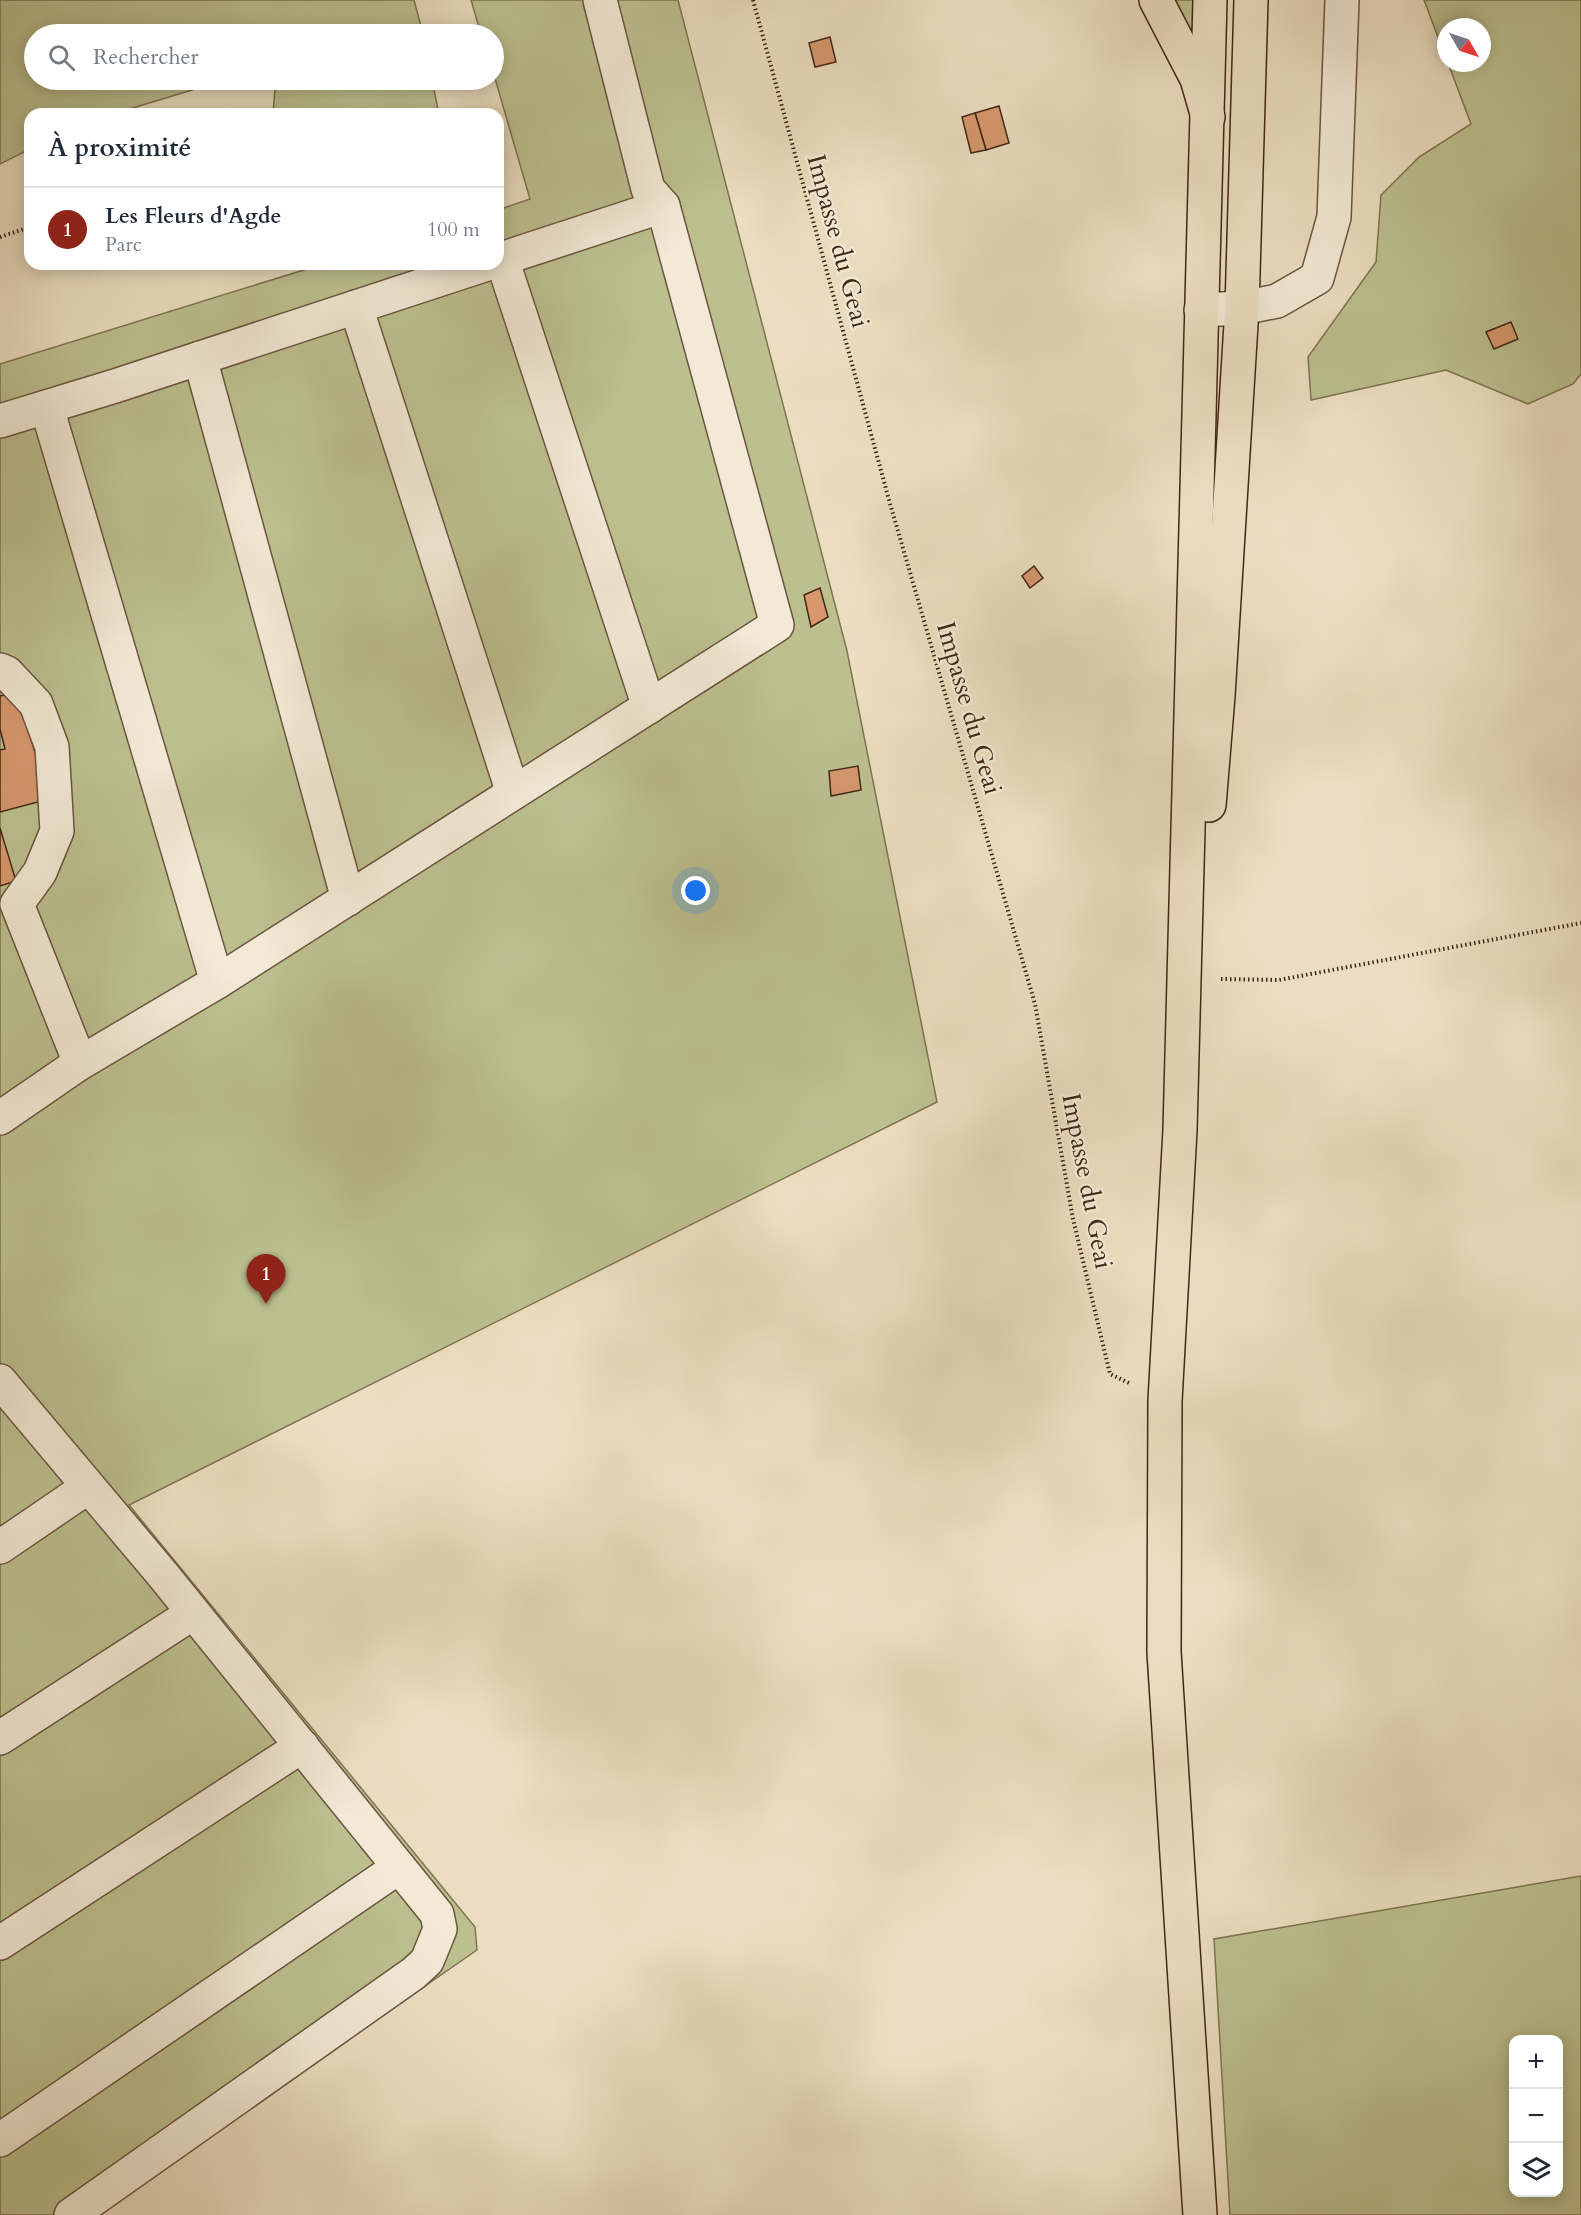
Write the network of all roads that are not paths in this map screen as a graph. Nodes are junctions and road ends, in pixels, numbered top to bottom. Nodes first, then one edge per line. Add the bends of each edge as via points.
1 (600, 0) edge
2 (1156, 0) edge
3 (1210, 0) edge
4 (1251, 0) edge
5 (1342, 0) edge
6 (1208, 117) junction
7 (663, 206) junction
8 (504, 258) edge
9 (468, 270) edge
10 (498, 270) edge
11 (356, 307) junction
12 (1242, 308) junction
13 (1201, 310) junction
14 (200, 358) junction
15 (47, 408) junction
16 (0, 421) edge
17 (0, 670) edge
18 (649, 707) junction
19 (513, 793) junction
20 (348, 899) junction
21 (217, 982) junction
22 (80, 1064) junction
23 (0, 1118) edge
24 (1180, 1130) junction
25 (0, 1381) edge
26 (88, 1487) junction
27 (0, 1547) edge
28 (193, 1613) junction
29 (0, 1738) edge
30 (302, 1746) junction
31 (399, 1867) junction
32 (0, 1943) edge
33 (0, 2139) edge
34 (71, 2215) edge
35 (1200, 2215) edge

1 - 7 street via 648,189
2 - 6 main road via 1197,79
3 - 6 main road
4 - 12 main road
5 - 12 street via 1334,217 1317,278 1277,301
6 - 13 main road
7 - 8 street
7 - 18 street via 777,625
9 - 11 street
10 - 18 street
11 - 14 street
11 - 19 street
12 - 13 street
12 - 24 main road via 1218,696
13 - 24 main road
14 - 15 street
14 - 20 street
15 - 16 street
15 - 21 street
17 - 22 street via 36,704 51,747 57,831 40,872 16,904
18 - 19 street
19 - 20 street
20 - 21 street
21 - 22 street
22 - 23 street
24 - 35 main road via 1165,1401 1164,1652
25 - 26 street
26 - 27 street
26 - 28 street
28 - 29 street
28 - 30 street
30 - 31 street
30 - 32 street
31 - 33 street
31 - 34 street via 437,1914 440,1929 427,1960

